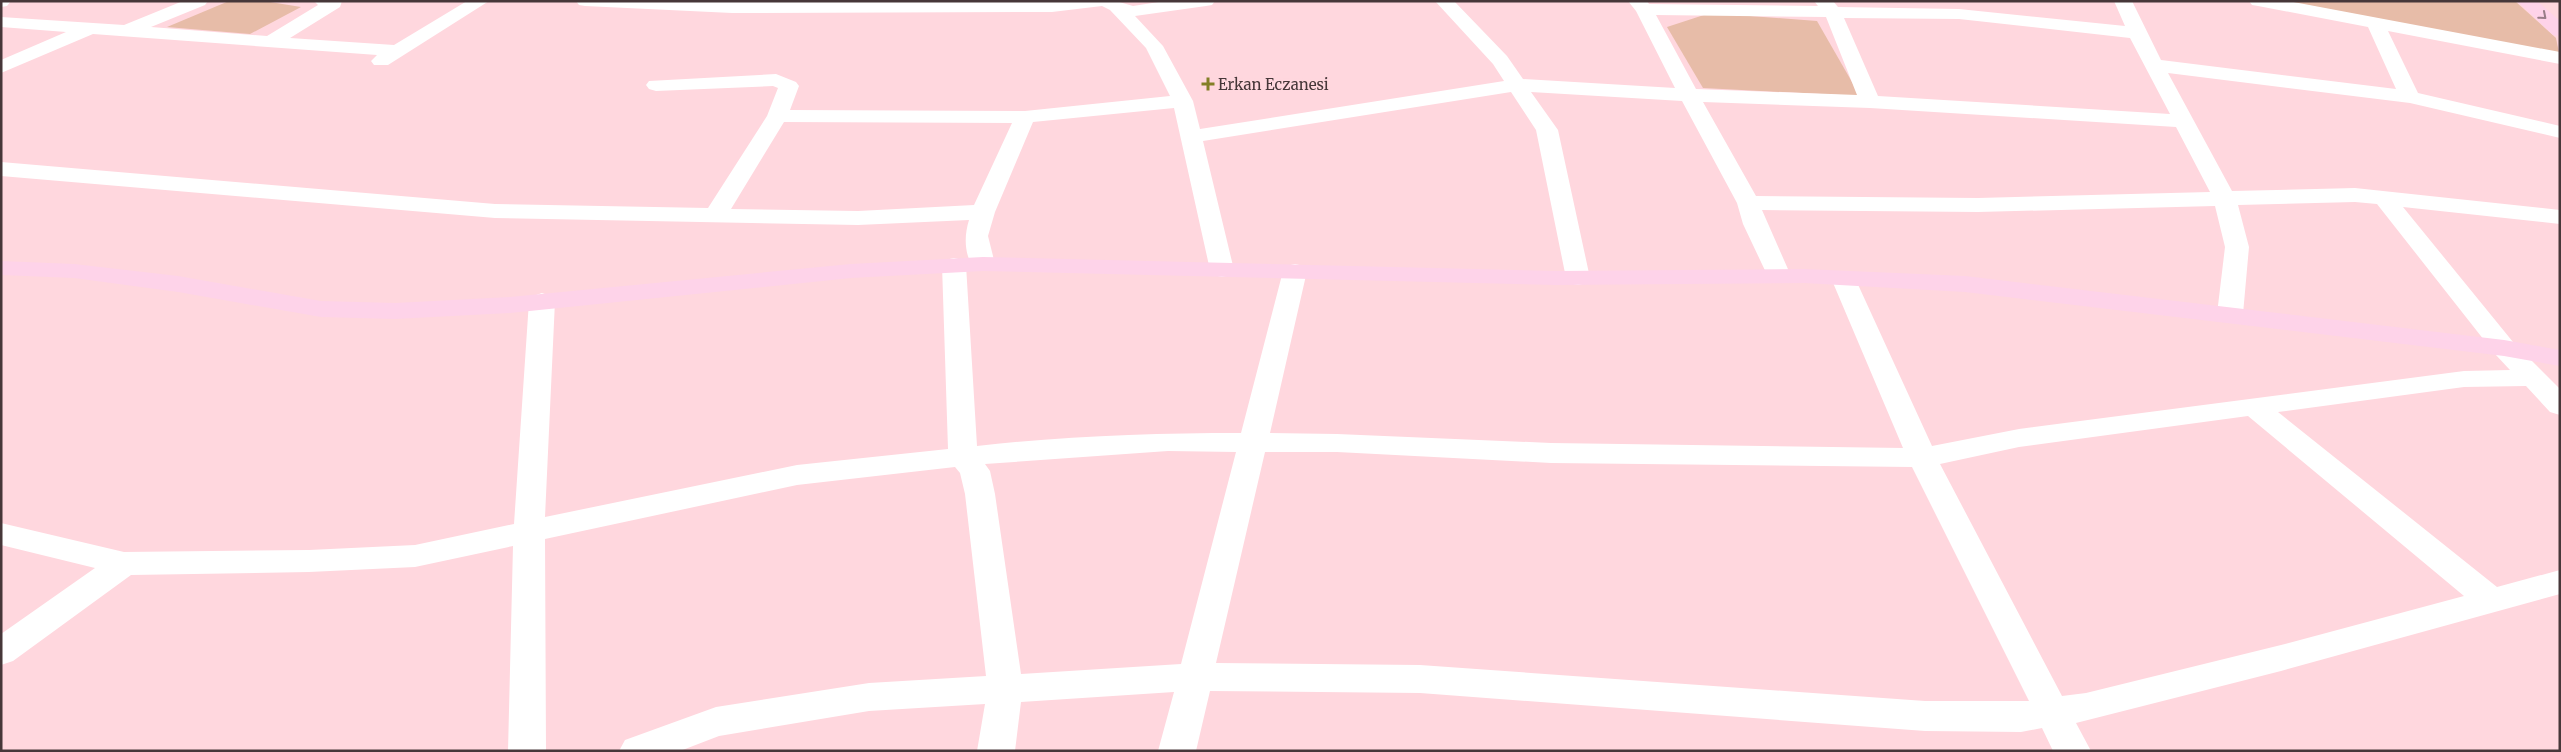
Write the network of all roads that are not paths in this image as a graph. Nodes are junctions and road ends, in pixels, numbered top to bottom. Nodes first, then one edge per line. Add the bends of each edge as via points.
1 (199, 1) edge
2 (323, 1) edge
3 (480, 1) edge
4 (585, 1) edge
5 (1206, 1) edge
6 (1444, 1) edge
7 (2123, 1) edge
8 (2258, 1) edge
9 (2526, 1) edge
10 (663, 3) edge
11 (1107, 4) edge
12 (809, 5) edge
13 (1640, 5) edge
14 (1828, 6) edge
15 (1, 22) edge
16 (2375, 23) junction
17 (90, 28) junction
18 (128, 31) junction
19 (2560, 31) edge
20 (2137, 33) junction
21 (270, 42) junction
22 (397, 51) junction
23 (2560, 58) edge
24 (2154, 65) junction
25 (1, 66) edge
26 (369, 68) dead end
27 (656, 85) dead end
28 (1517, 85) junction
29 (1689, 95) junction
30 (2410, 97) junction
31 (1183, 101) junction
32 (1870, 102) junction
33 (776, 116) junction
34 (1025, 117) junction
35 (2184, 121) junction
36 (2560, 132) edge
37 (1191, 137) junction
38 (1, 168) edge
39 (2224, 197) junction
40 (2382, 197) junction
41 (1748, 202) junction
42 (984, 212) junction
43 (714, 217) junction
44 (2560, 217) edge
45 (968, 265) junction
46 (1, 268) edge
47 (1222, 270) junction
48 (1295, 272) junction
49 (1779, 276) junction
50 (1578, 278) junction
51 (1843, 278) junction
52 (542, 301) junction
53 (2230, 314) junction
54 (2504, 348) junction
55 (2560, 358) edge
56 (2532, 378) junction
57 (2560, 406) edge
58 (2254, 407) junction
59 (1253, 443) junction
60 (963, 457) junction
61 (1922, 458) junction
62 (529, 532) junction
63 (1, 534) edge
64 (124, 564) junction
65 (2560, 582) edge
66 (2492, 601) junction
67 (1, 652) edge
68 (1194, 677) junction
69 (1005, 688) junction
70 (2052, 712) junction
71 (527, 751) edge
72 (638, 751) edge
73 (996, 751) edge
74 (1177, 751) edge
75 (2072, 751) edge

1 - 18 street
2 - 21 street via 334,3
3 - 22 street
4 - 10 street
5 - 11 street via 1133,11
6 - 28 street via 1500,60
7 - 20 street
8 - 16 street
9 -> 19 main road
10 - 12 street
11 - 12 street via 1052,7
11 - 31 street via 1154,46
13 - 14 street
13 - 29 street
14 - 20 street via 1959,14
14 - 32 street
15 - 17 street
16 - 23 street
16 - 30 street
17 - 18 street
17 - 25 street
18 - 21 street
20 - 24 street
21 - 22 street
22 - 26 street
24 - 30 street
24 - 35 street
27 - 33 street via 781,81 790,86
28 - 29 street
28 - 37 street
28 - 50 street via 1547,130
29 - 32 street
29 - 41 street
30 - 36 street
31 - 34 street
31 - 37 street
32 - 35 street
33 - 34 street
33 - 43 street
34 - 42 street
35 - 39 street
37 - 47 street
38 - 43 street via 495,211
39 - 40 street
39 - 41 street via 1978,205
39 - 53 street via 2237,247
40 - 44 street
40 - 54 street
41 - 49 street
42 - 43 street via 858,218
42 - 45 street
45 - 47 main road
45 - 52 main road via 851,271
45 - 60 street
46 - 52 main road via 74,271 322,308 395,311
47 - 48 main road
48 - 50 main road
48 - 59 street
49 - 50 main road
49 - 51 main road
51 - 53 main road via 1964,284
51 - 61 street
52 - 62 street
53 - 54 main road
54 - 55 main road
54 - 56 street
56 - 57 street
56 - 58 street via 2464,378
58 - 61 street via 2019,438
58 - 66 street
59 - 60 street via 1168,442
59 - 61 street via 1337,443 1561,453
59 - 68 street
60 - 62 street via 798,475
60 - 69 street via 975,471 980,494
61 - 70 street
62 - 64 street via 415,556
62 - 71 street
63 - 64 street
64 - 67 street
65 - 66 street
66 - 70 street via 2086,707
68 - 69 street
68 - 70 street via 1420,679 1925,716 2022,717
68 - 74 street
69 - 72 street via 869,697 725,720
69 - 73 street
70 - 75 street

